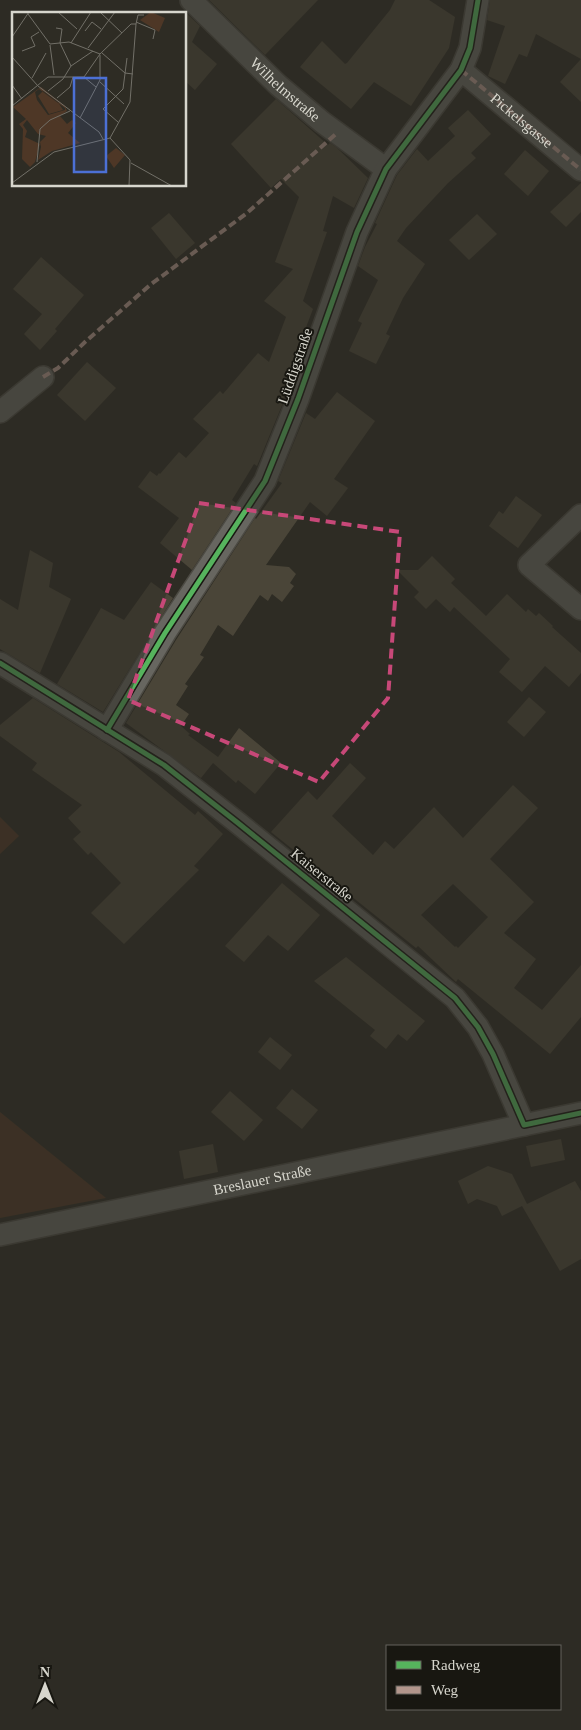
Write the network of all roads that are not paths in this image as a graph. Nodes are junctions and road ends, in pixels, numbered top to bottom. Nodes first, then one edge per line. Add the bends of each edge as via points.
1 (191, 0) edge
2 (478, 0) edge
3 (461, 70) junction
4 (386, 169) junction
5 (581, 170) edge
6 (43, 378) dead end
7 (0, 412) edge
8 (581, 515) edge
9 (581, 609) edge
10 (0, 663) edge
11 (107, 730) junction
12 (581, 1113) edge
13 (524, 1125) junction
14 (0, 1235) edge

1 - 4 street, Wilhelmstraße via 278,85
2 - 3 street, Lüddigstraße via 470,48
3 - 4 street, Lüddigstraße
3 - 5 street, Pickelsgasse
4 - 11 street, Lüddigstraße via 357,232 298,399 264,481 165,633
6 - 7 street
8 - 9 street via 530,565
10 - 11 street, Kaiserstraße
11 - 13 street, Kaiserstraße via 164,765 455,998 478,1027 493,1054
12 - 13 street
13 - 14 street, Breslauer Straße

